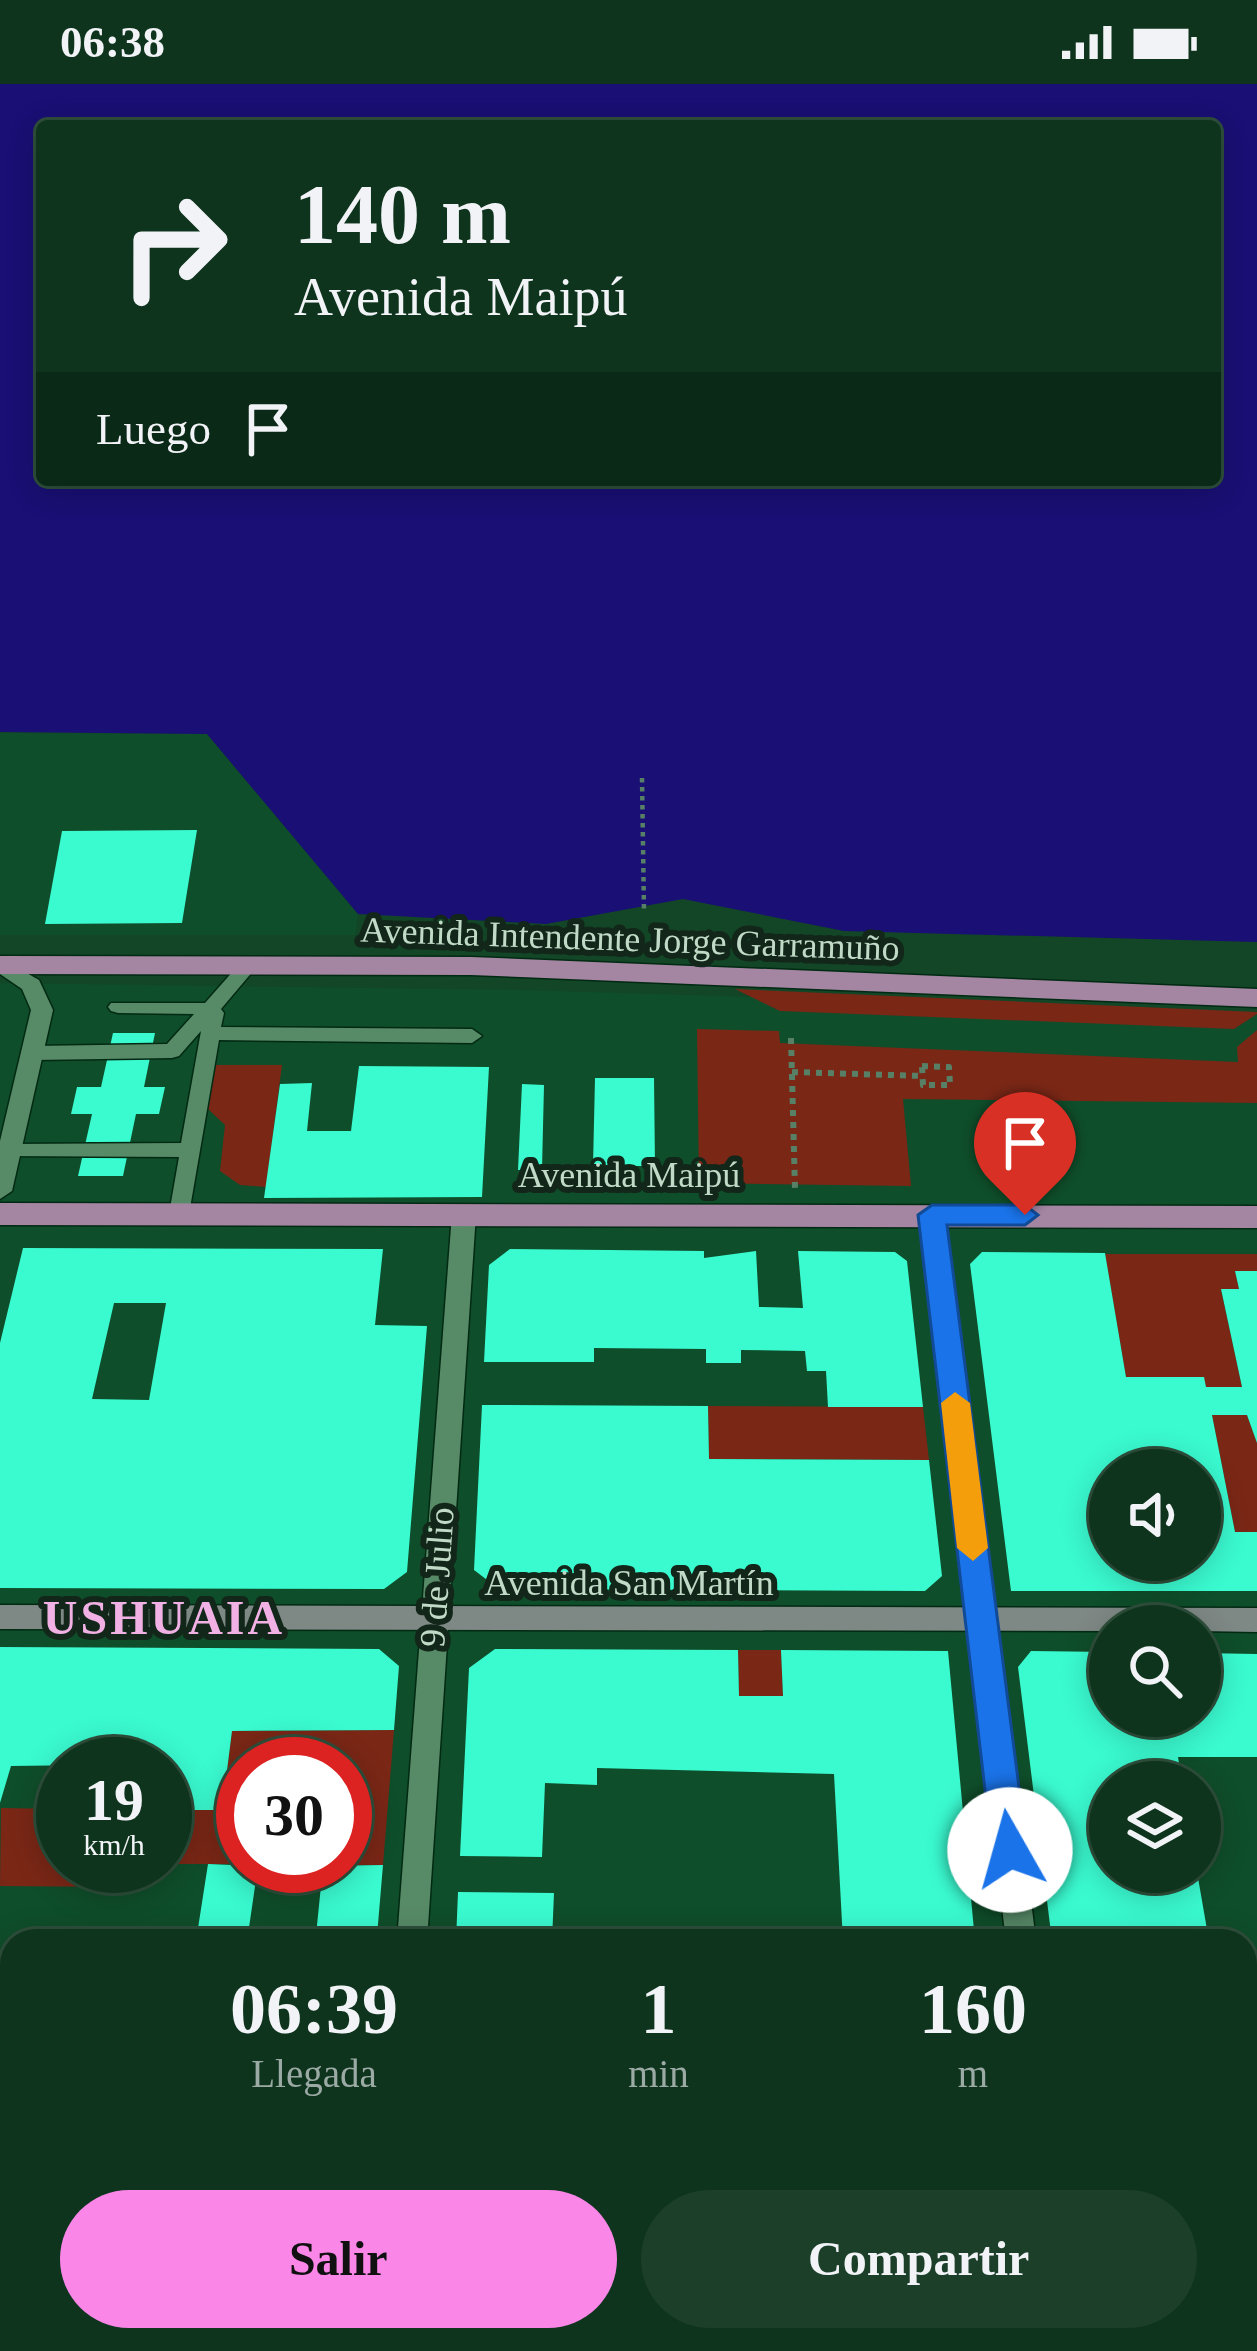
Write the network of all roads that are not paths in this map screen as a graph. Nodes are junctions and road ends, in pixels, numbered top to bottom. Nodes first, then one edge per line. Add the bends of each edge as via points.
1 (0, 965) edge
2 (249, 965) junction
3 (1257, 998) edge
4 (118, 1007) dead end
5 (209, 1009) junction
6 (212, 1033) junction
7 (472, 1036) dead end
8 (33, 1053) junction
9 (190, 1150) junction
10 (10, 1151) junction
11 (0, 1191) edge
12 (0, 1214) edge
13 (179, 1214) junction
14 (464, 1214) junction
15 (932, 1215) junction
16 (1257, 1217) edge
17 (0, 1617) edge
18 (434, 1618) junction
19 (1257, 1620) edge
20 (982, 1621) junction
21 (413, 1929) edge
22 (1020, 1929) edge

1 - 2 main road, Avenida Intendente Jorge Garramuño
1 - 8 street via 39,997
2 - 3 main road, Avenida Intendente Jorge Garramuño via 471,966
2 - 5 lane
4 - 5 lane
5 - 6 lane
5 - 8 lane via 172,1051
6 - 7 lane
6 - 9 lane
8 - 10 street
9 - 10 lane
9 - 13 lane
10 - 11 street
12 - 13 main road, Avenida Maipú
13 - 14 main road, Avenida Maipú
14 - 15 main road, Avenida Maipú
14 - 18 street, 9 de Julio
15 - 16 main road, Avenida Maipú
15 - 20 street
17 - 18 main road, Avenida San Martín
18 - 20 main road, Avenida San Martín
18 - 21 street, 9 de Julio
19 - 20 main road, Avenida San Martín
20 - 22 street

